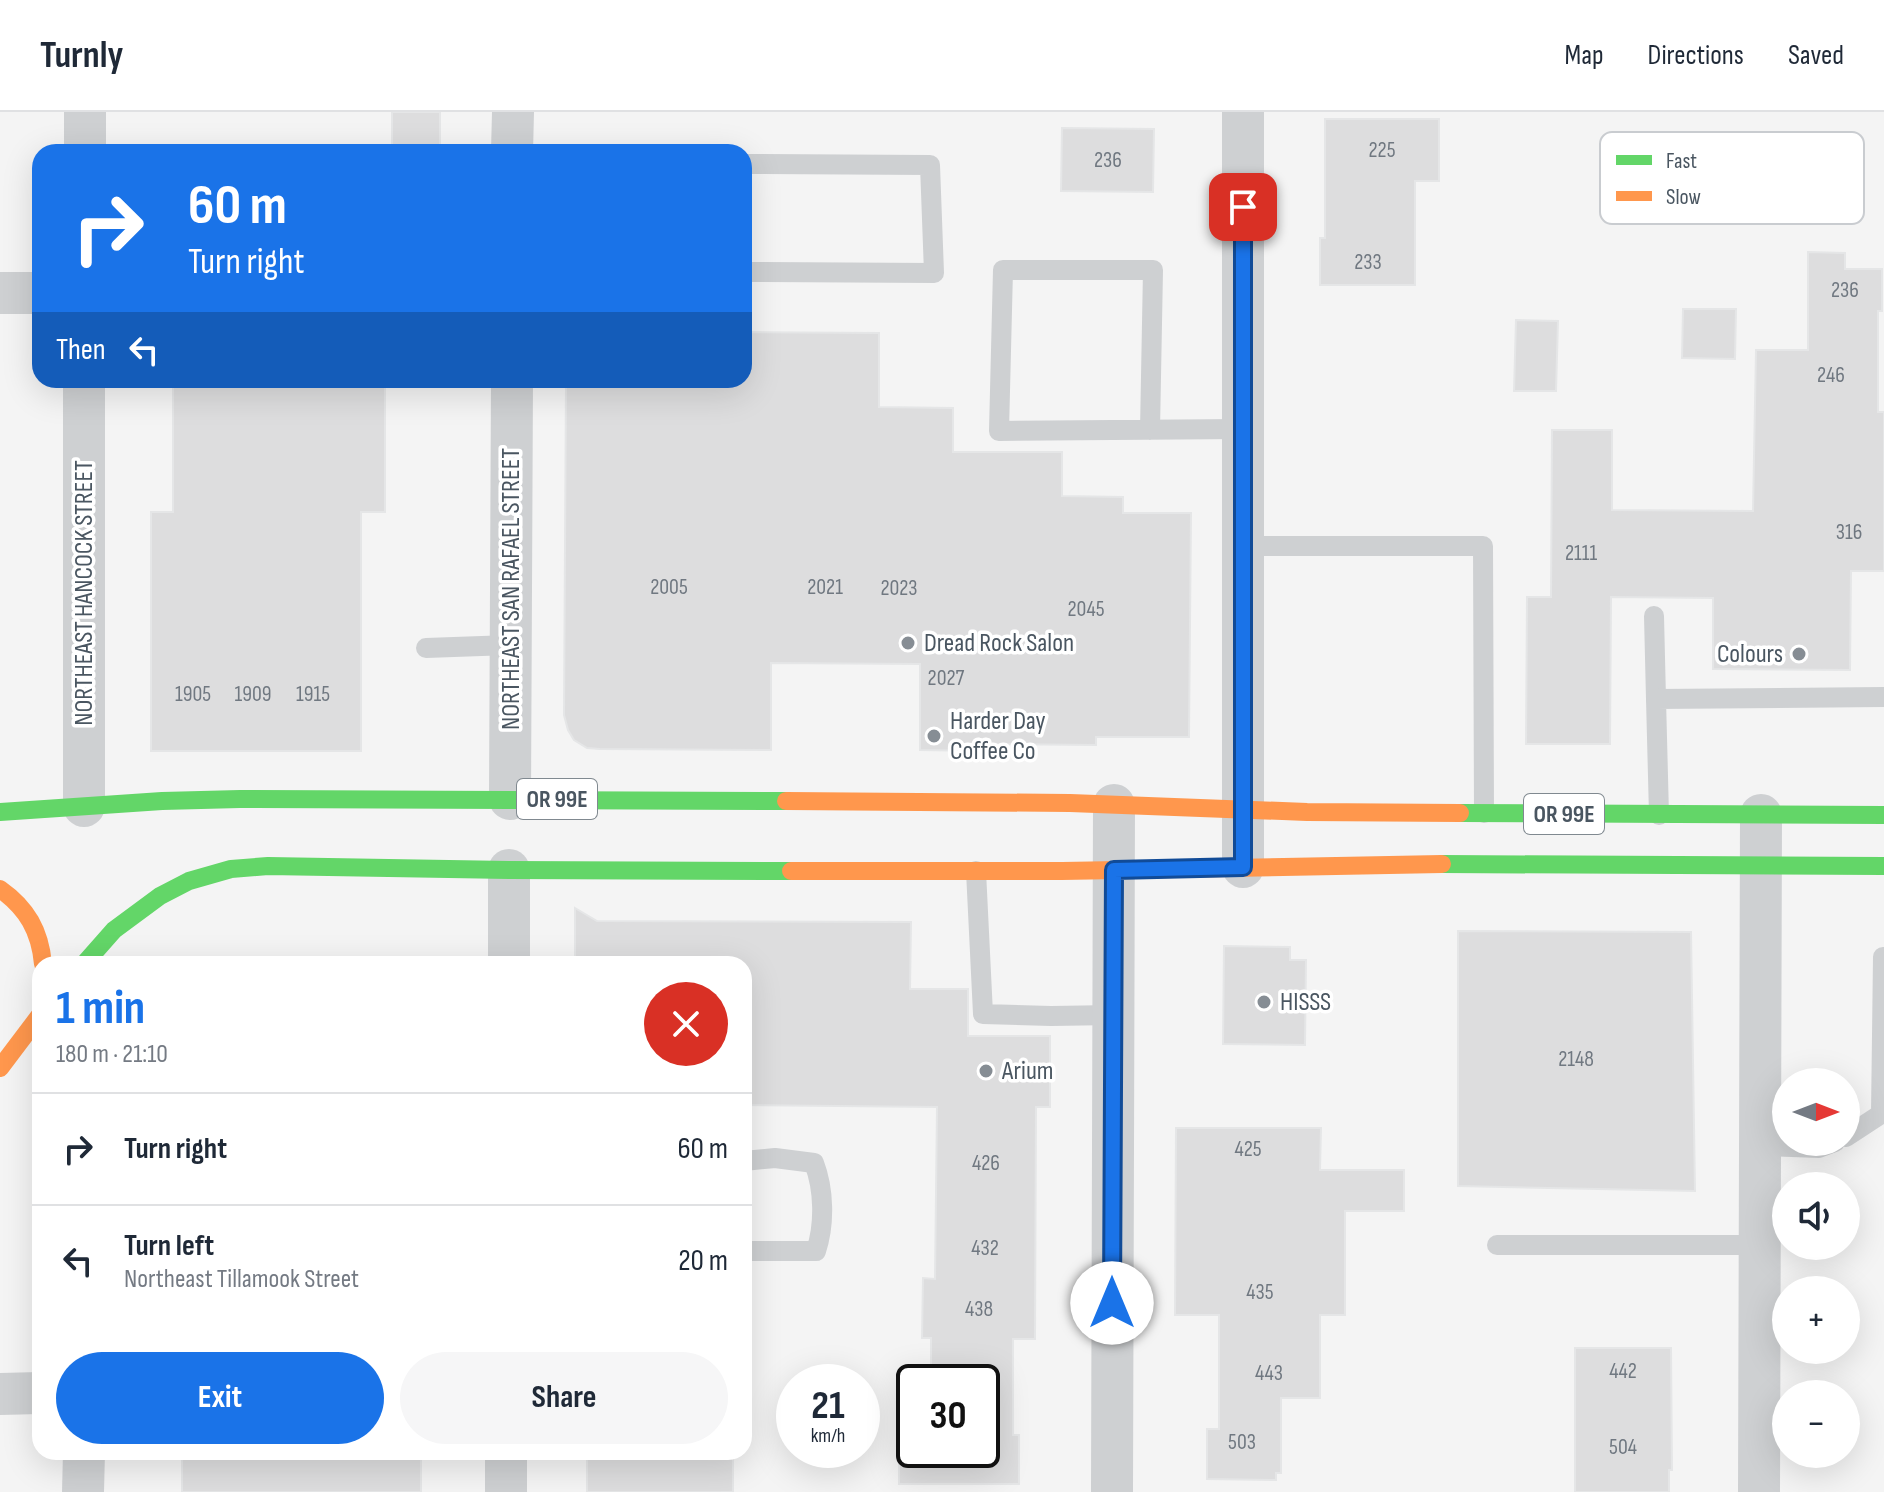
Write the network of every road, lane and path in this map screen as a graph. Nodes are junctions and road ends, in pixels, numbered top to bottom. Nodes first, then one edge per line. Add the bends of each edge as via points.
1 (85, 112) edge
2 (513, 112) edge
3 (1243, 112) edge
4 (85, 144) edge
5 (512, 144) edge
6 (752, 164) edge
7 (752, 272) edge
8 (0, 293) edge
9 (32, 293) edge
10 (84, 388) edge
11 (512, 388) edge
12 (1242, 429) junction
13 (1150, 430) junction
14 (1242, 546) junction
15 (1654, 616) dead end
16 (510, 645) junction
17 (426, 648) dead end
18 (1884, 697) edge
19 (1656, 699) junction
20 (510, 799) junction
21 (1114, 805) junction
22 (84, 806) junction
23 (1243, 809) junction
24 (0, 812) edge
25 (1484, 813) junction
26 (1659, 815) junction
27 (1761, 815) junction
28 (1884, 815) edge
29 (1762, 866) junction
30 (1884, 866) edge
31 (1243, 867) junction
32 (509, 870) junction
33 (1114, 870) junction
34 (976, 871) junction
35 (0, 889) edge
36 (114, 947) edge
37 (42, 956) edge
38 (509, 956) edge
39 (1883, 957) edge
40 (1114, 1015) junction
41 (32, 1024) edge
42 (0, 1068) edge
43 (1882, 1115) edge
44 (1860, 1128) edge
45 (1761, 1146) junction
46 (1772, 1146) edge
47 (752, 1160) edge
48 (1497, 1245) dead end
49 (1761, 1245) junction
50 (752, 1251) edge
51 (32, 1393) edge
52 (0, 1394) edge
53 (84, 1460) edge
54 (506, 1460) edge
55 (83, 1492) edge
56 (506, 1492) edge
57 (1112, 1492) edge
58 (1759, 1492) edge

1 - 4 street
2 - 5 street
3 - 12 street
6 - 7 lane via 930,165 934,273
8 - 9 street
10 - 22 street, NORTHEAST HANCOCK STREET
11 - 16 street, NORTHEAST SAN RAFAEL STREET
12 - 13 lane
12 - 14 street
13 - 13 lane via 999,431 1003,270 1153,270
14 - 23 street
14 - 25 lane via 1483,546
15 - 19 lane
16 - 17 lane
16 - 20 street, NORTHEAST SAN RAFAEL STREET
18 - 19 lane
19 - 26 lane
20 - 21 main road, OR 99E
20 - 22 main road, OR 99E via 240,799
21 - 23 main road, OR 99E
21 - 33 street
22 - 24 main road, OR 99E
23 - 25 main road, OR 99E
23 - 31 street
25 - 26 main road, OR 99E
26 - 27 main road, OR 99E
27 - 28 main road, OR 99E
27 - 29 street
29 - 30 main road, OR 99E
29 - 31 main road, OR 99E
29 - 45 street
31 - 33 main road, OR 99E
32 - 34 main road, OR 99E
32 - 36 main road, OR 99E via 231,869 160,896
32 - 38 street
33 - 34 main road, OR 99E
33 - 40 street
34 - 40 lane via 983,1014
35 - 37 main road via 33,920
39 - 43 lane
40 - 57 street
41 - 42 main road
43 - 44 lane
45 - 46 lane
45 - 49 street
47 - 50 lane via 814,1163 820,1179 821,1236 816,1251
48 - 49 lane
49 - 58 street
51 - 52 street
53 - 55 street
54 - 56 street

